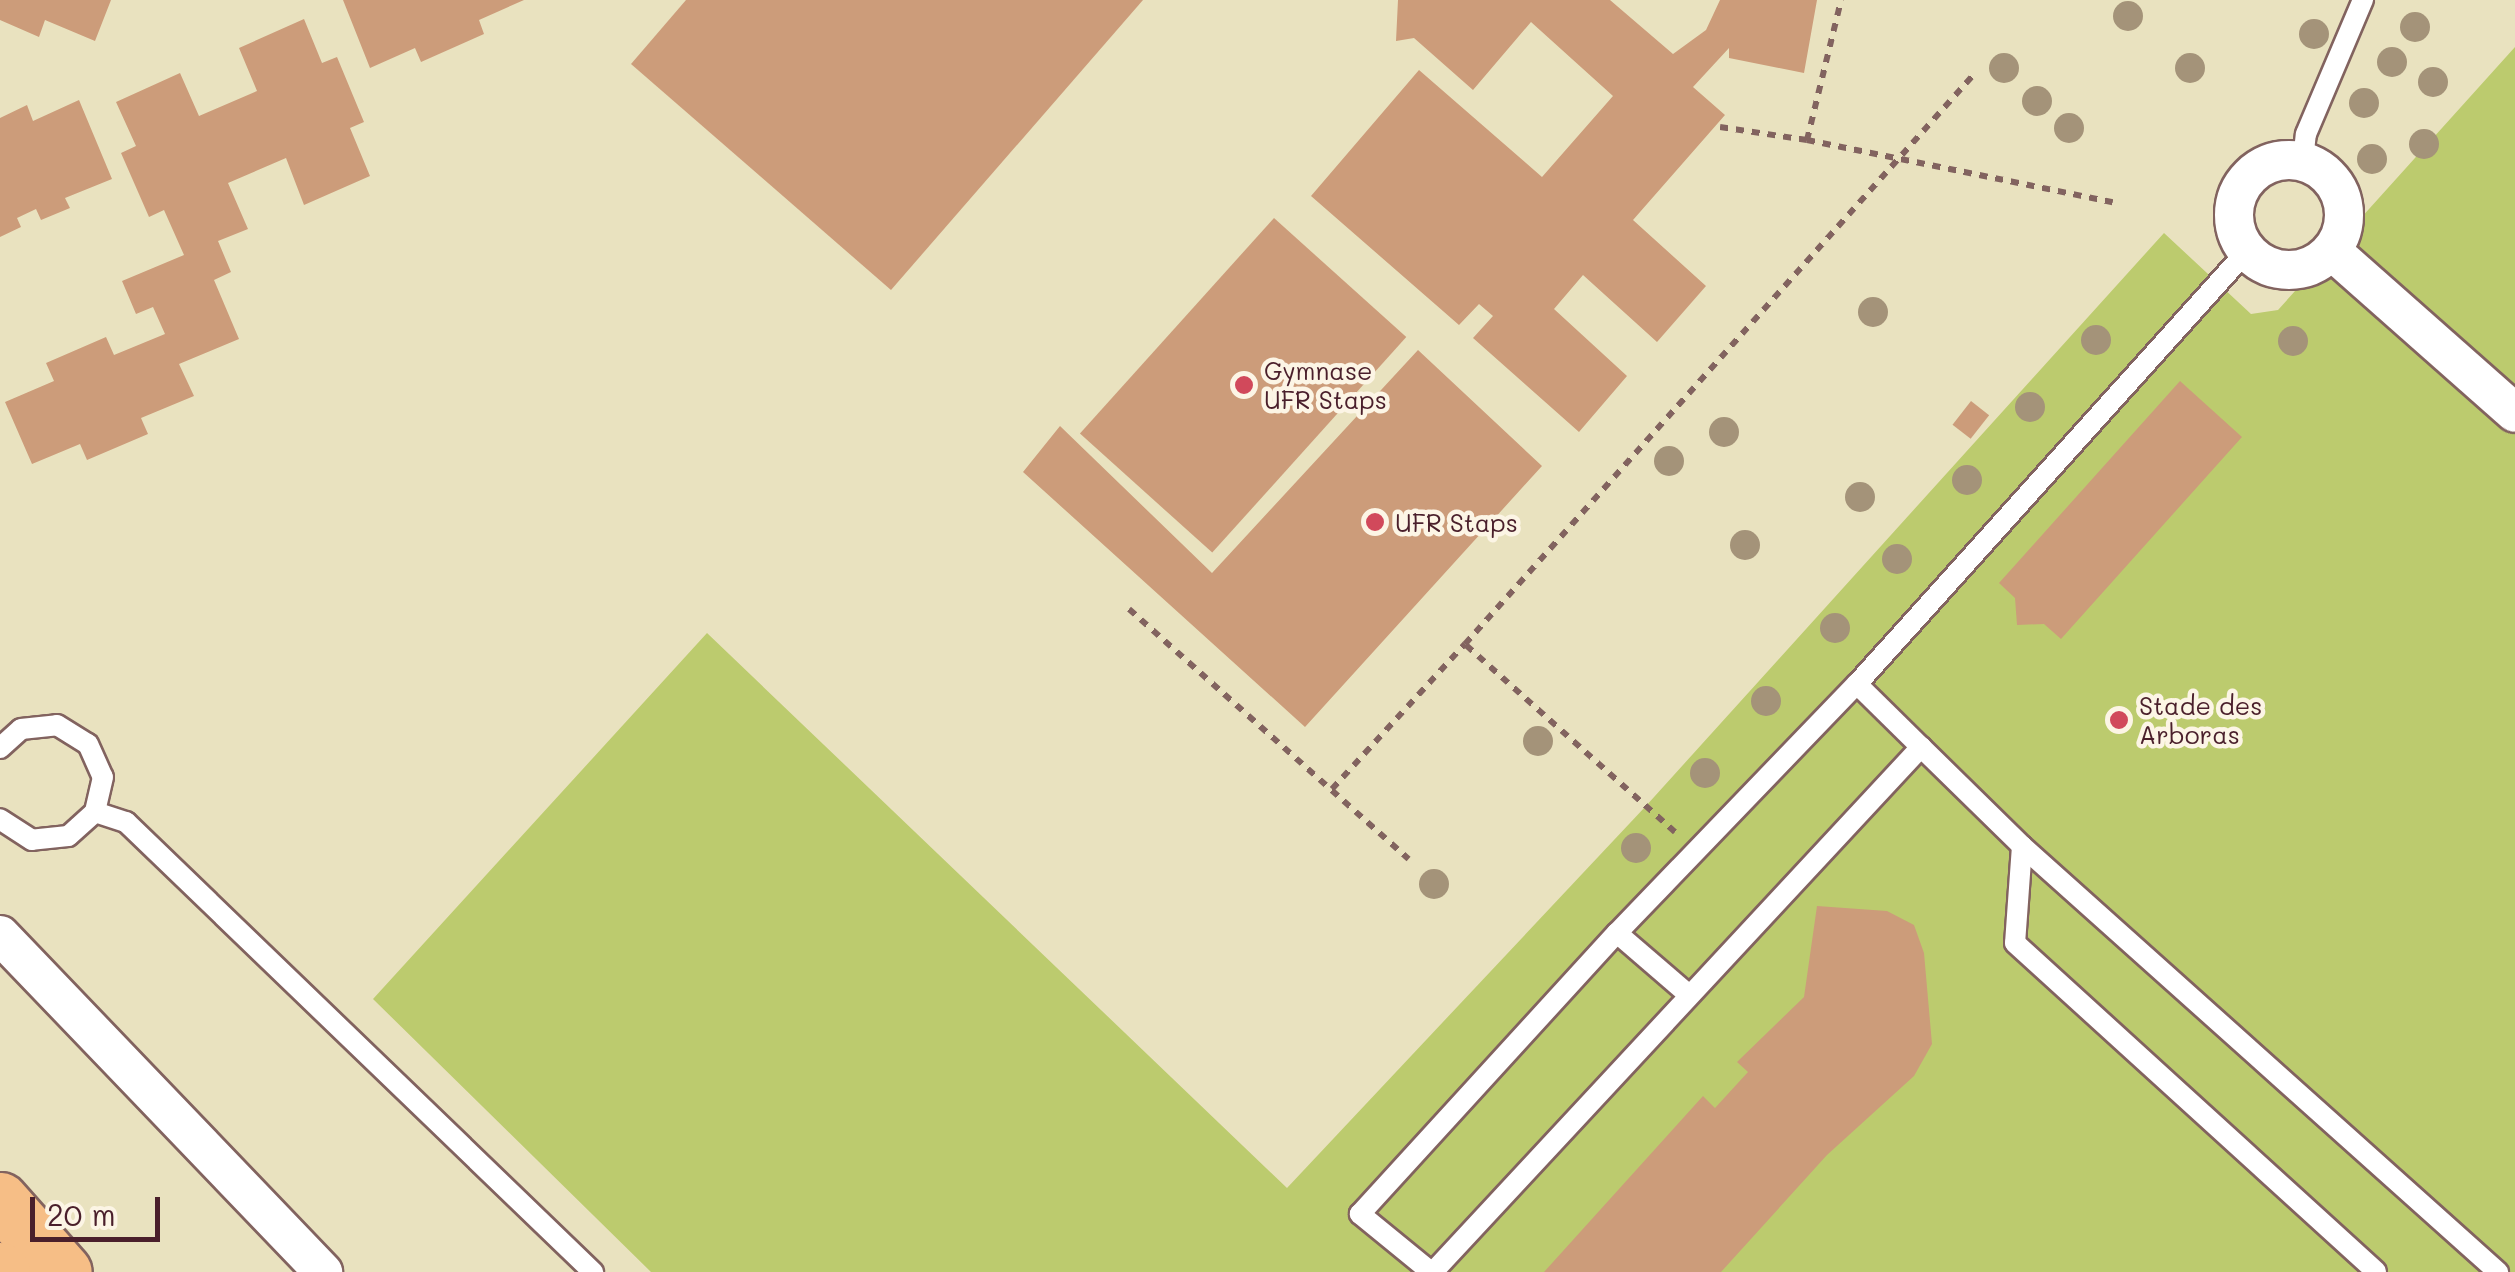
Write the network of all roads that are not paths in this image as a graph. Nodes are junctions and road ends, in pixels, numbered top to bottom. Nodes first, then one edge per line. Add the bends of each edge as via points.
1 (2363, 0) edge
2 (2303, 161) junction
3 (2332, 250) junction
4 (2246, 252) junction
5 (2515, 413) edge
6 (1857, 684) junction
7 (1921, 747) junction
8 (0, 748) edge
9 (95, 812) junction
10 (0, 820) edge
11 (2022, 846) junction
12 (1617, 933) junction
13 (0, 934) edge
14 (1688, 994) junction
15 (0, 1200) edge
16 (64, 1272) edge
17 (324, 1272) edge
18 (594, 1272) edge
19 (1432, 1272) edge
20 (2376, 1272) edge
21 (2498, 1272) edge

1 - 2 lane via 2306,134
2 - 3 street via 2334,182 2342,198 2345,216
2 - 4 street via 2262,166 2246,180 2232,219
3 - 4 street via 2305,269 2289,271
3 - 5 street
4 - 6 lane
6 - 7 lane
6 - 12 lane
7 - 11 lane
7 - 14 lane
8 - 9 lane via 21,729 57,726 88,744 102,777
9 - 10 lane via 68,836 32,840
9 - 18 lane via 126,822
11 - 20 lane via 2015,943
11 - 21 lane
12 - 14 lane
12 - 19 lane via 1360,1214
13 - 17 street
14 - 19 lane
15 - 16 highway

